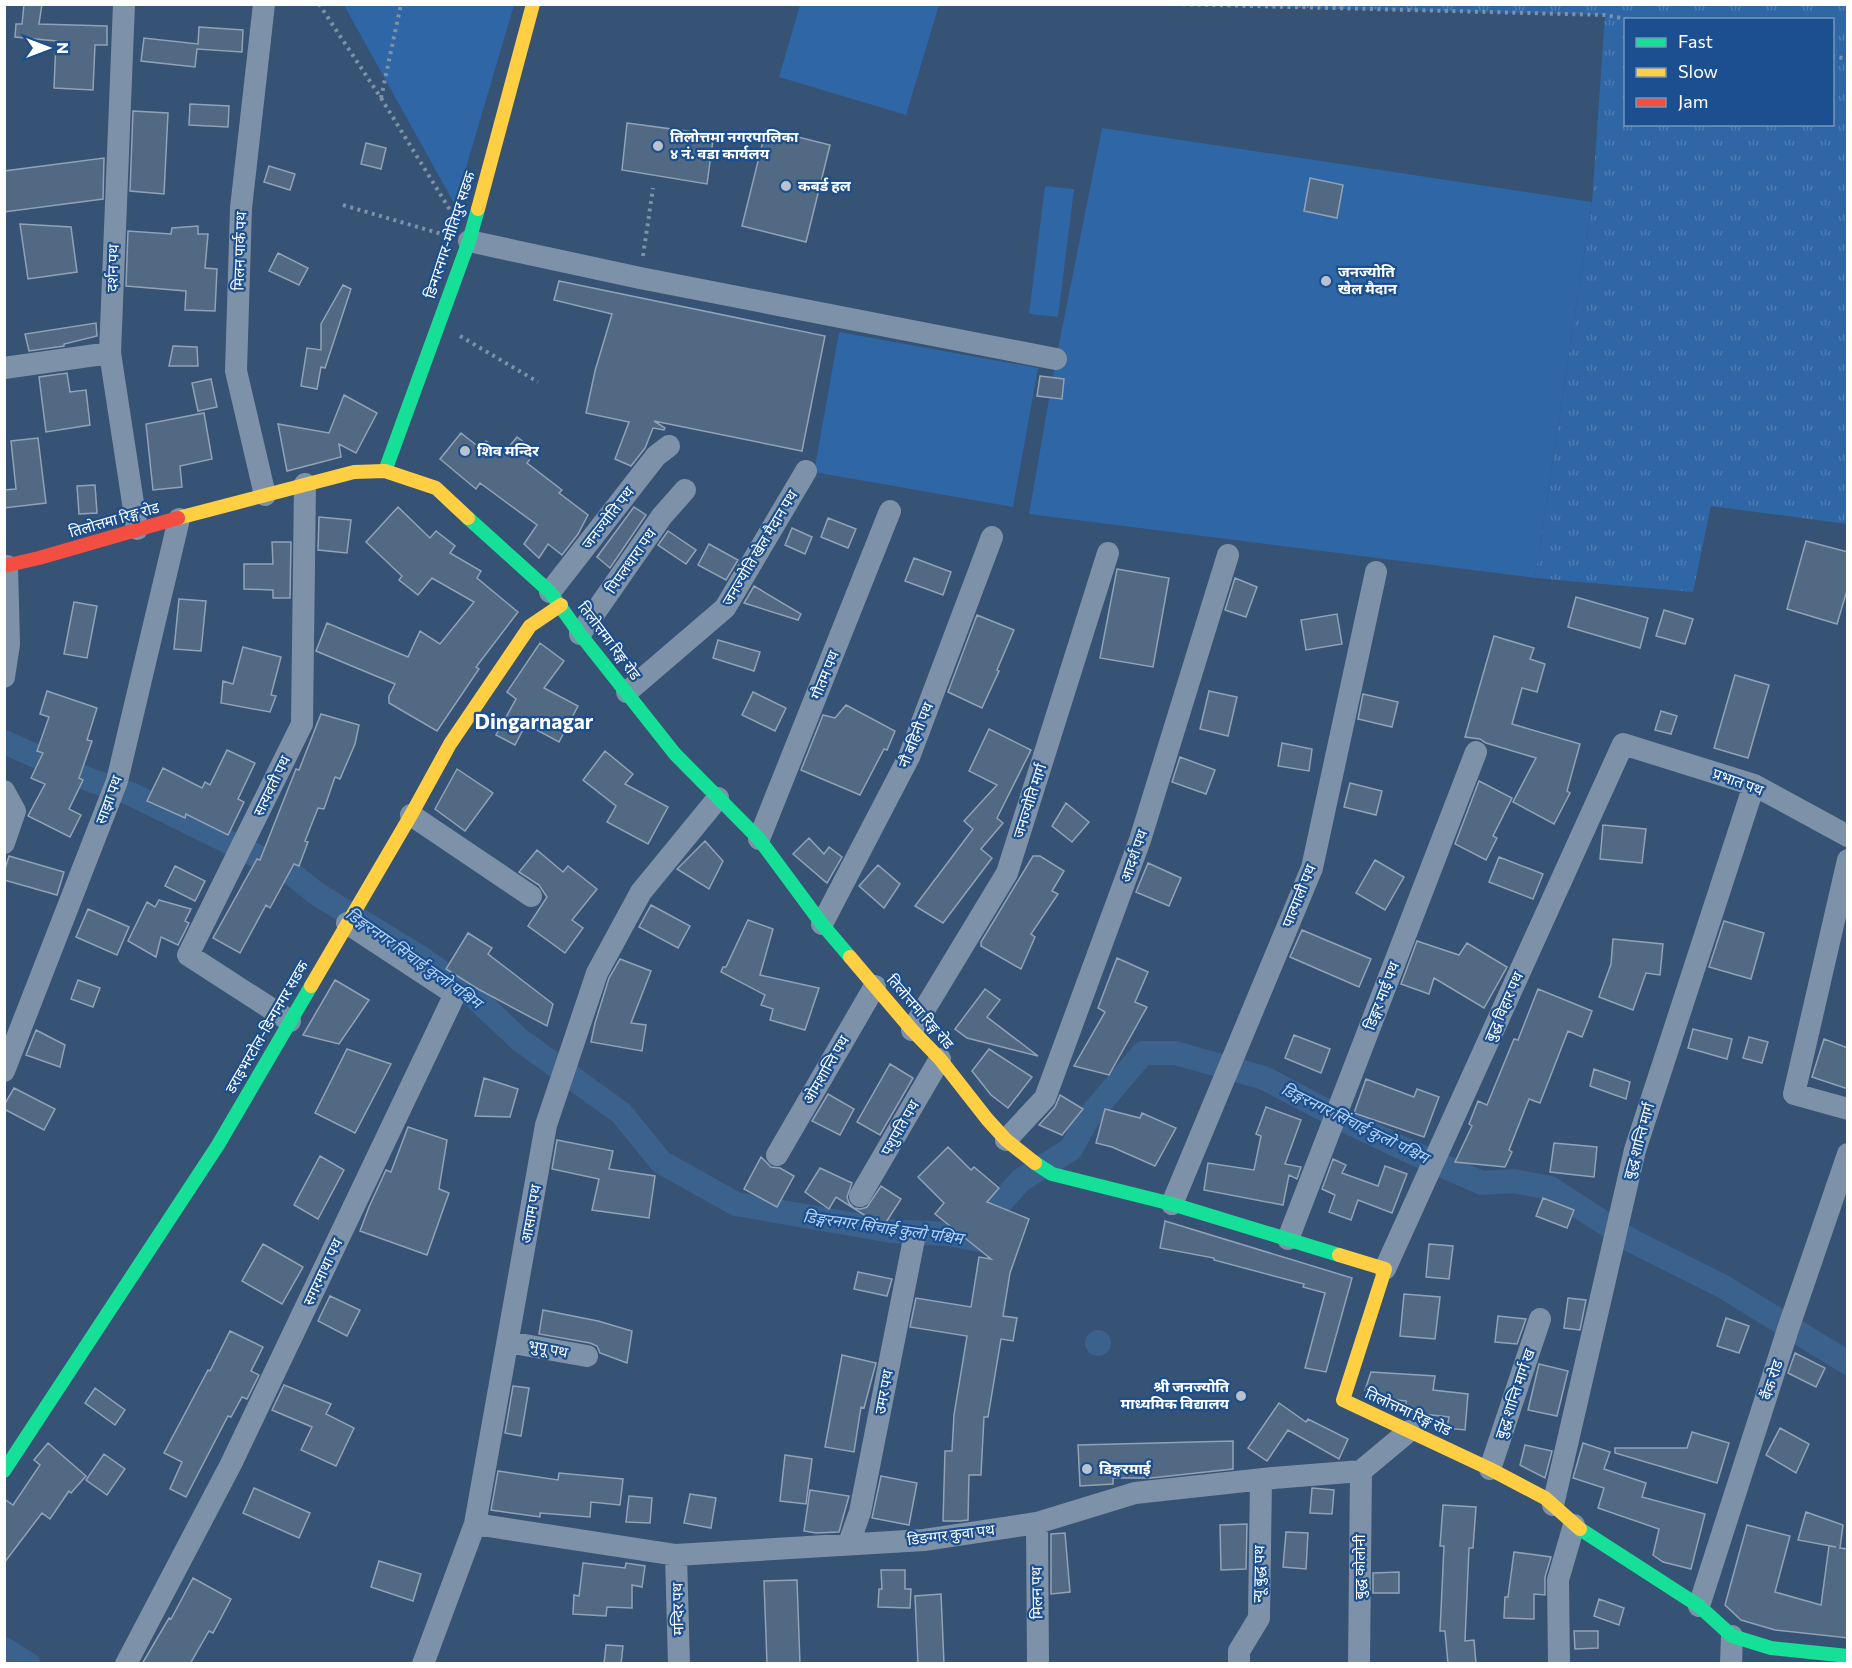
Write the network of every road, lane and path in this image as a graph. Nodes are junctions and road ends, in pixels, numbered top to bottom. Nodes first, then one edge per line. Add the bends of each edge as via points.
1 (123, 4) edge
2 (264, 4) edge
3 (319, 4) edge
4 (401, 4) edge
5 (533, 4) edge
6 (1175, 4) edge
7 (1624, 19) edge
8 (381, 98) junction
9 (654, 188) dead end
10 (343, 205) dead end
11 (469, 242) junction
12 (640, 278) junction
13 (439, 324) junction
14 (110, 353) junction
15 (1056, 359) dead end
16 (4, 368) edge
17 (538, 382) dead end
18 (669, 446) dead end
19 (385, 471) junction
20 (806, 471) dead end
21 (305, 484) junction
22 (685, 490) dead end
23 (265, 495) junction
24 (890, 511) dead end
25 (179, 519) junction
26 (137, 529) junction
27 (992, 537) dead end
28 (1108, 553) dead end
29 (1228, 555) dead end
30 (6, 566) edge
31 (1376, 572) dead end
32 (555, 599) junction
33 (580, 634) junction
34 (4, 677) edge
35 (627, 692) junction
36 (1623, 744) joint
37 (1476, 752) dead end
38 (1754, 785) junction
39 (4, 791) edge
40 (718, 798) junction
41 (411, 815) junction
42 (1848, 836) edge
43 (759, 839) junction
44 (4, 843) edge
45 (1848, 860) edge
46 (531, 897) dead end
47 (352, 916) junction
48 (822, 924) junction
49 (875, 986) junction
50 (290, 1021) junction
51 (912, 1030) junction
52 (940, 1059) junction
53 (4, 1071) edge
54 (1848, 1109) edge
55 (1006, 1140) junction
56 (1848, 1154) edge
57 (777, 1155) dead end
58 (860, 1196) dead end
59 (1172, 1204) junction
60 (914, 1239) dead end
61 (1288, 1239) junction
62 (1385, 1269) junction
63 (1540, 1319) dead end
64 (508, 1342) junction
65 (587, 1356) dead end
66 (1409, 1431) junction
67 (1490, 1469) junction
68 (4, 1471) edge
69 (1361, 1471) junction
70 (1261, 1480) junction
71 (1553, 1505) junction
72 (1036, 1523) junction
73 (475, 1524) junction
74 (1574, 1525) junction
75 (849, 1543) junction
76 (676, 1555) junction
77 (1699, 1606) junction
78 (1732, 1636) junction
79 (1848, 1656) edge
80 (126, 1664) edge
81 (423, 1664) edge
82 (679, 1664) edge
83 (1038, 1664) edge
84 (1239, 1664) edge
85 (1359, 1664) edge
86 (1559, 1664) edge
87 (1731, 1664) edge

1 - 14 street, दर्शन पथ
2 - 23 street, मिलन पार्क पथ via 241,208 236,371
3 - 8 path
4 - 8 path
5 - 11 street, डिन्गरनगर-मोतिपुर सडक
6 - 7 path
8 - 11 path
9 - 12 path
10 - 11 path
11 - 12 street
11 - 13 street, डिन्गरनगर-मोतिपुर सडक
12 - 15 street
13 - 17 path
13 - 19 street, डिन्गरनगर-मोतिपुर सडक
14 - 16 street
14 - 26 street, दर्शन पथ
18 - 32 street, जनज्योति पथ via 656,456
19 - 21 street, तिलोत्तमा रिङ्ग रोड via 354,472
19 - 32 street, तिलोत्तमा रिङ्ग रोड via 436,488
20 - 35 street, जनज्योति खेल मैदान पथ via 725,608
21 - 23 street, तिलोत्तमा रिङ्ग रोड
21 - 50 street, सत्यवती पथ via 302,724 188,955
22 - 33 street, पिपलधारा पथ via 662,516
23 - 25 street, तिलोत्तमा रिङ्ग रोड
24 - 43 street, गौतम पथ
25 - 26 street, तिलोत्तमा रिङ्ग रोड
25 - 53 street, साझा पथ via 114,788
26 - 30 street, तिलोत्तमा रिङ्ग रोड
27 - 48 street, नौ बहिनी पथ via 909,757
28 - 51 street, जनज्योति मार्ग via 1007,873
29 - 55 street, आदर्श पथ via 1140,840 1045,1098
30 - 34 street via 9,644
31 - 59 street, पाल्पाली पथ via 1312,868
32 - 33 street, तिलोत्तमा रिङ्ग रोड
32 - 41 street, डराइभरटोल-डिन्गनगर सडक via 530,626 450,744
33 - 35 street, तिलोत्तमा रिङ्ग रोड
35 - 40 street, तिलोत्तमा रिङ्ग रोड via 675,754
36 - 38 street, प्रभात पथ
36 - 62 street, बुद्ध विहार पथ
37 - 61 street, डिङ्गर माई पथ
38 - 42 street, प्रभात पथ
38 - 71 street, बुद्ध शान्ति मार्ग via 1635,1150
39 - 44 street via 15,811
40 - 43 street, तिलोत्तमा रिङ्ग रोड
40 - 64 street, आसाम पथ via 641,891 597,973 546,1125
41 - 46 street
41 - 47 street, डराइभरटोल-डिन्गनगर सडक
43 - 48 street, तिलोत्तमा रिङ्ग रोड
45 - 54 street via 1794,1094
47 - 50 street, डराइभरटोल-डिन्गनगर सडक
47 - 80 street, सगरमाथा पथ via 455,993 231,1464
48 - 49 street, तिलोत्तमा रिङ्ग रोड
49 - 51 street, तिलोत्तमा रिङ्ग रोड
49 - 57 street, ओमशान्ति पथ
50 - 68 street, डराइभरटोल-डिन्गनगर सडक via 218,1144
51 - 52 street, तिलोत्तमा रिङ्ग रोड
52 - 55 street, तिलोत्तमा रिङ्ग रोड
52 - 58 street, पशुपति पथ
55 - 59 street, तिलोत्तमा रिङ्ग रोड via 1052,1174
56 - 77 street, बैंक रोड
59 - 61 street
60 - 75 street, उमर पथ via 860,1512
61 - 62 street
62 - 66 street, तिलोत्तमा रिङ्ग रोड via 1343,1400
63 - 67 street, बुद्ध शान्ति मार्ग ख
64 - 65 street, भुपू पथ
64 - 73 street, आसाम पथ
66 - 67 street, तिलोत्तमा रिङ्ग रोड
66 - 69 street
67 - 71 street, तिलोत्तमा रिङ्ग रोड
69 - 70 street, डिङग्गर कुवा पथ
69 - 85 street, बुद्ध कोलोनी
70 - 72 street, डिङग्गर कुवा पथ via 1136,1492
70 - 84 street, न्यू बुद्ध पथ via 1258,1618 1239,1651
71 - 74 street, तिलोत्तमा रिङ्ग रोड
72 - 75 street, डिङग्गर कुवा पथ via 924,1540
72 - 83 street, मिलन पथ
73 - 76 street, डिङग्गर कुवा पथ
73 - 81 street, आसाम पथ
74 - 77 street, तिलोत्तमा रिङ्ग रोड
74 - 86 street via 1558,1580
75 - 76 street, डिङग्गर कुवा पथ
76 - 82 street, मन्दिर पथ
77 - 78 street, तिलोत्तमा रिङ्ग रोड
78 - 79 street, तिलोत्तमा रिङ्ग रोड via 1771,1648
78 - 87 street

